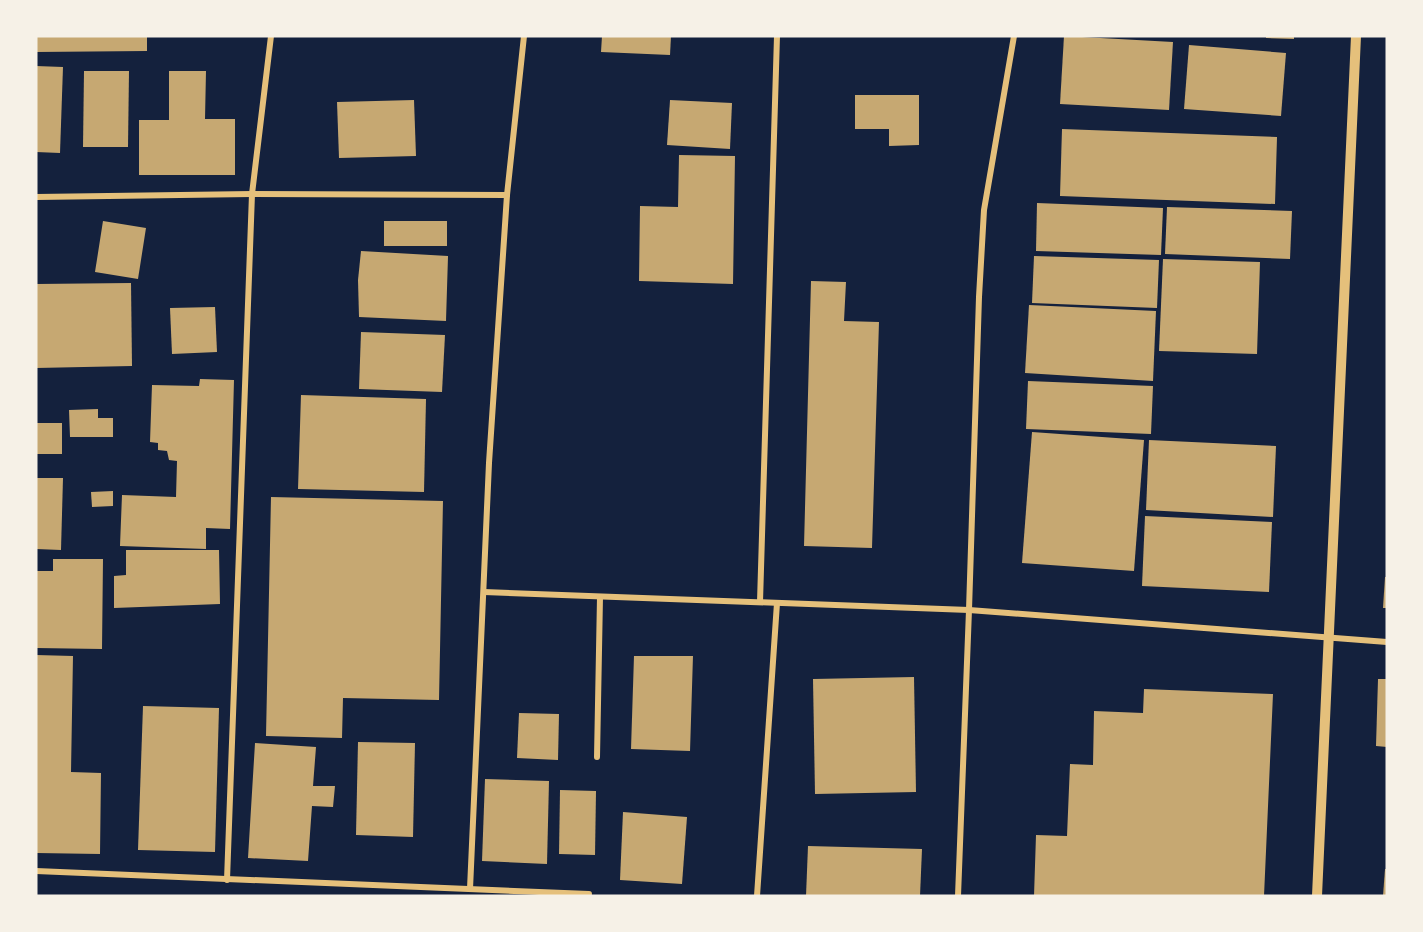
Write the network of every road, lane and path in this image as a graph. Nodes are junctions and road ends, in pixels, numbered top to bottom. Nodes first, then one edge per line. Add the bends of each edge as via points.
1 (271, 36) edge
2 (524, 36) edge
3 (777, 36) edge
4 (1014, 36) edge
5 (1356, 36) edge
6 (252, 194) junction
7 (507, 195) junction
8 (36, 197) edge
9 (484, 592) junction
10 (600, 597) junction
11 (760, 602) junction
12 (777, 603) junction
13 (969, 610) junction
14 (1330, 638) junction
15 (1387, 642) edge
16 (597, 757) dead end
17 (36, 871) edge
18 (227, 880) junction
19 (470, 889) junction
20 (589, 894) dead end
21 (757, 896) edge
22 (958, 896) edge
23 (1317, 896) edge

1 - 6 street
2 - 7 street
3 - 11 street
4 - 13 street via 984,210
5 - 14 street
6 - 7 street
6 - 8 street
6 - 18 street
7 - 9 street
9 - 10 street
9 - 19 street
10 - 11 street
10 - 16 street
11 - 12 street
12 - 13 street
12 - 21 street
13 - 14 street
13 - 22 street
14 - 15 street
14 - 23 street
17 - 18 street
18 - 19 street
19 - 20 street

